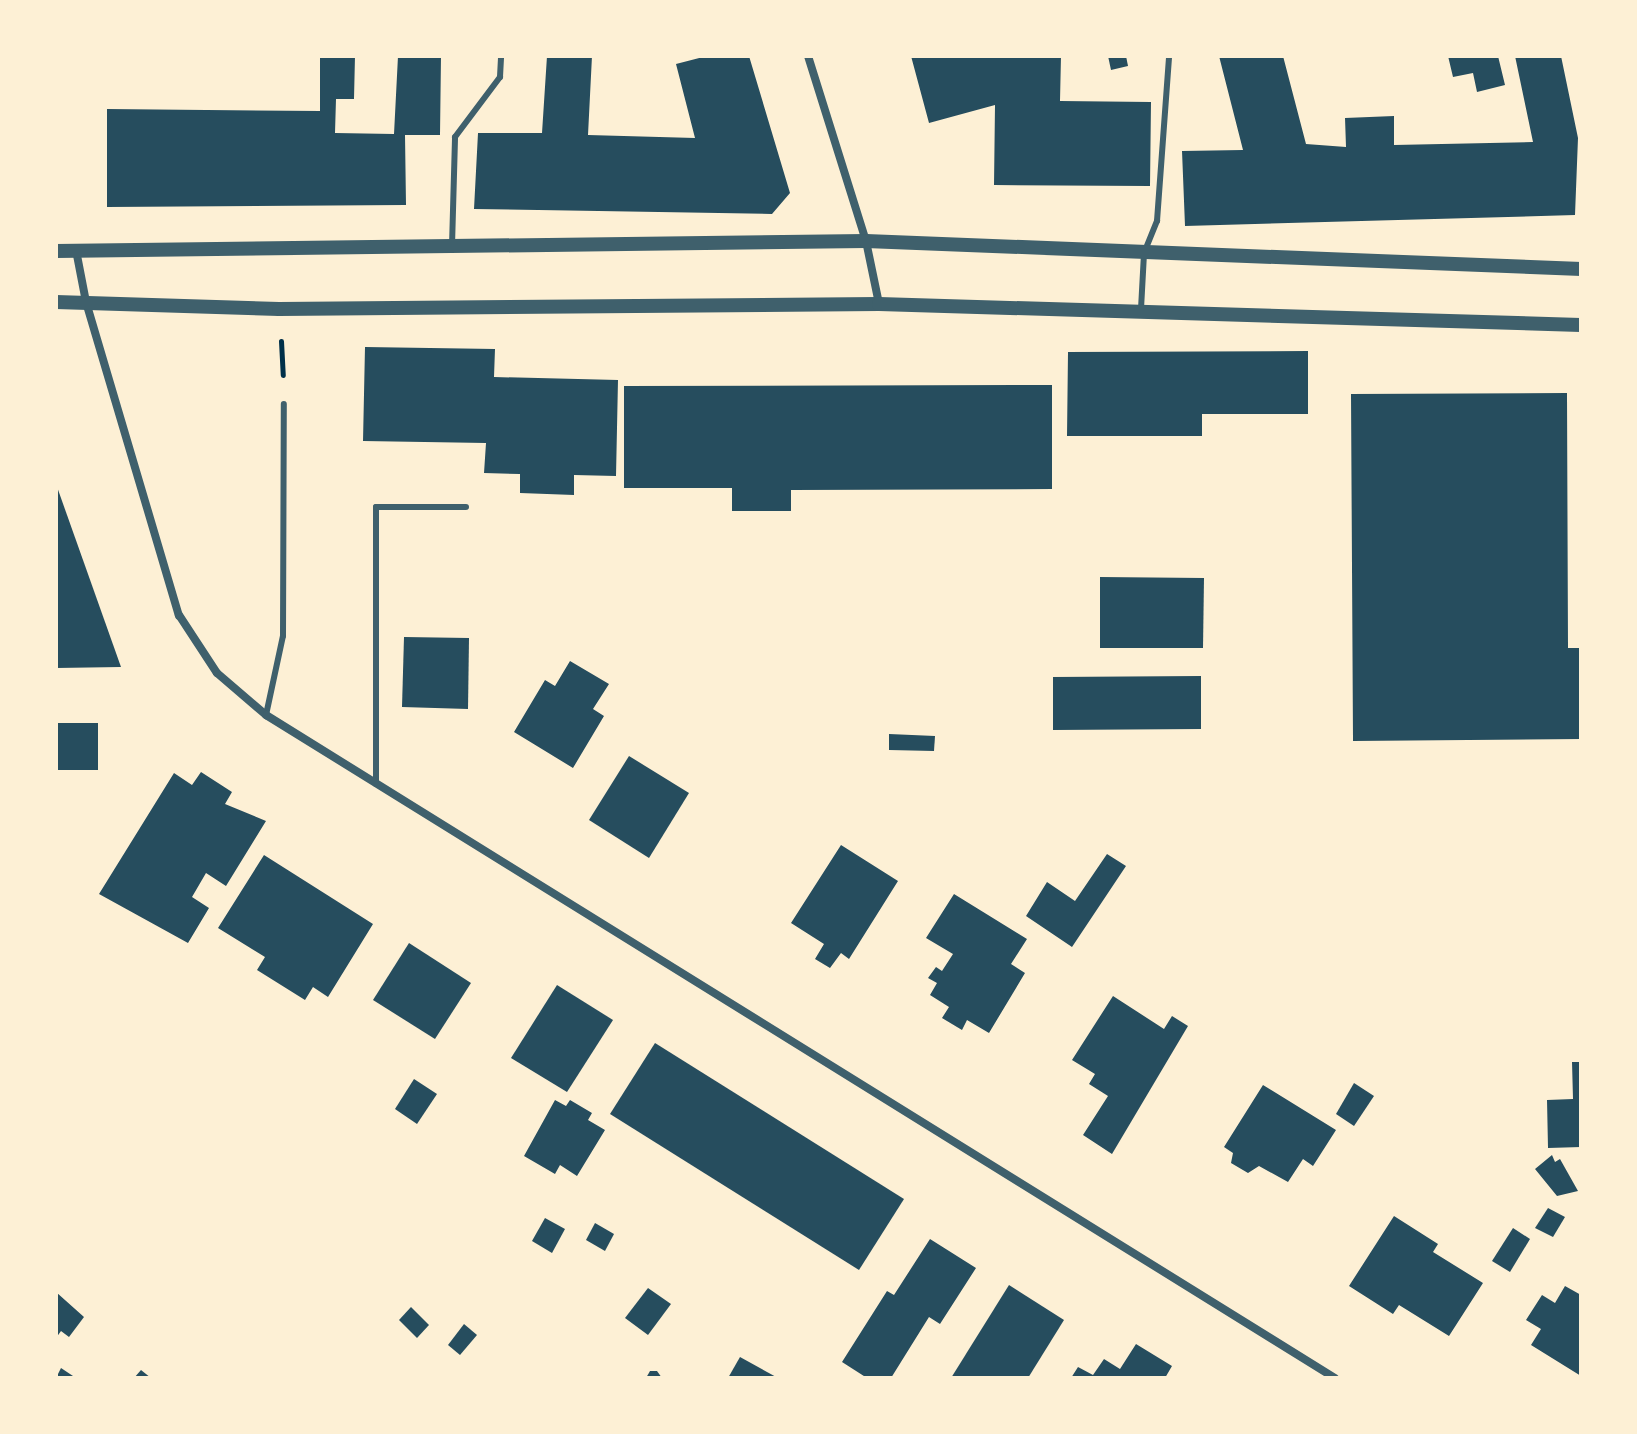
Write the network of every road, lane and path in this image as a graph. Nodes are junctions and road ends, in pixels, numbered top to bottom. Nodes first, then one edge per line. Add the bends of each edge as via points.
1 (501, 56) edge
2 (808, 56) edge
3 (1169, 56) edge
4 (866, 241) junction
5 (452, 246) junction
6 (76, 250) junction
7 (56, 251) edge
8 (1144, 253) junction
9 (1581, 269) edge
10 (56, 302) edge
11 (86, 302) junction
12 (879, 304) junction
13 (279, 309) junction
14 (1141, 312) junction
15 (1581, 325) edge
16 (284, 404) joint
17 (466, 507) dead end
18 (266, 715) junction
19 (376, 784) junction
20 (1335, 1378) edge

1 - 5 lane via 500,77 455,137
2 - 4 street
3 - 8 lane via 1157,221
4 - 5 street
4 - 8 street
4 - 12 street
5 - 6 street
6 - 7 street
6 - 11 street
8 - 9 street
8 - 14 lane
10 - 11 street
11 - 13 street
11 - 18 street via 179,615 217,673
12 - 13 street
12 - 14 street
13 - 16 path
14 - 15 street
16 - 18 lane via 283,636
17 - 19 lane via 376,507
18 - 19 street
19 - 20 street

